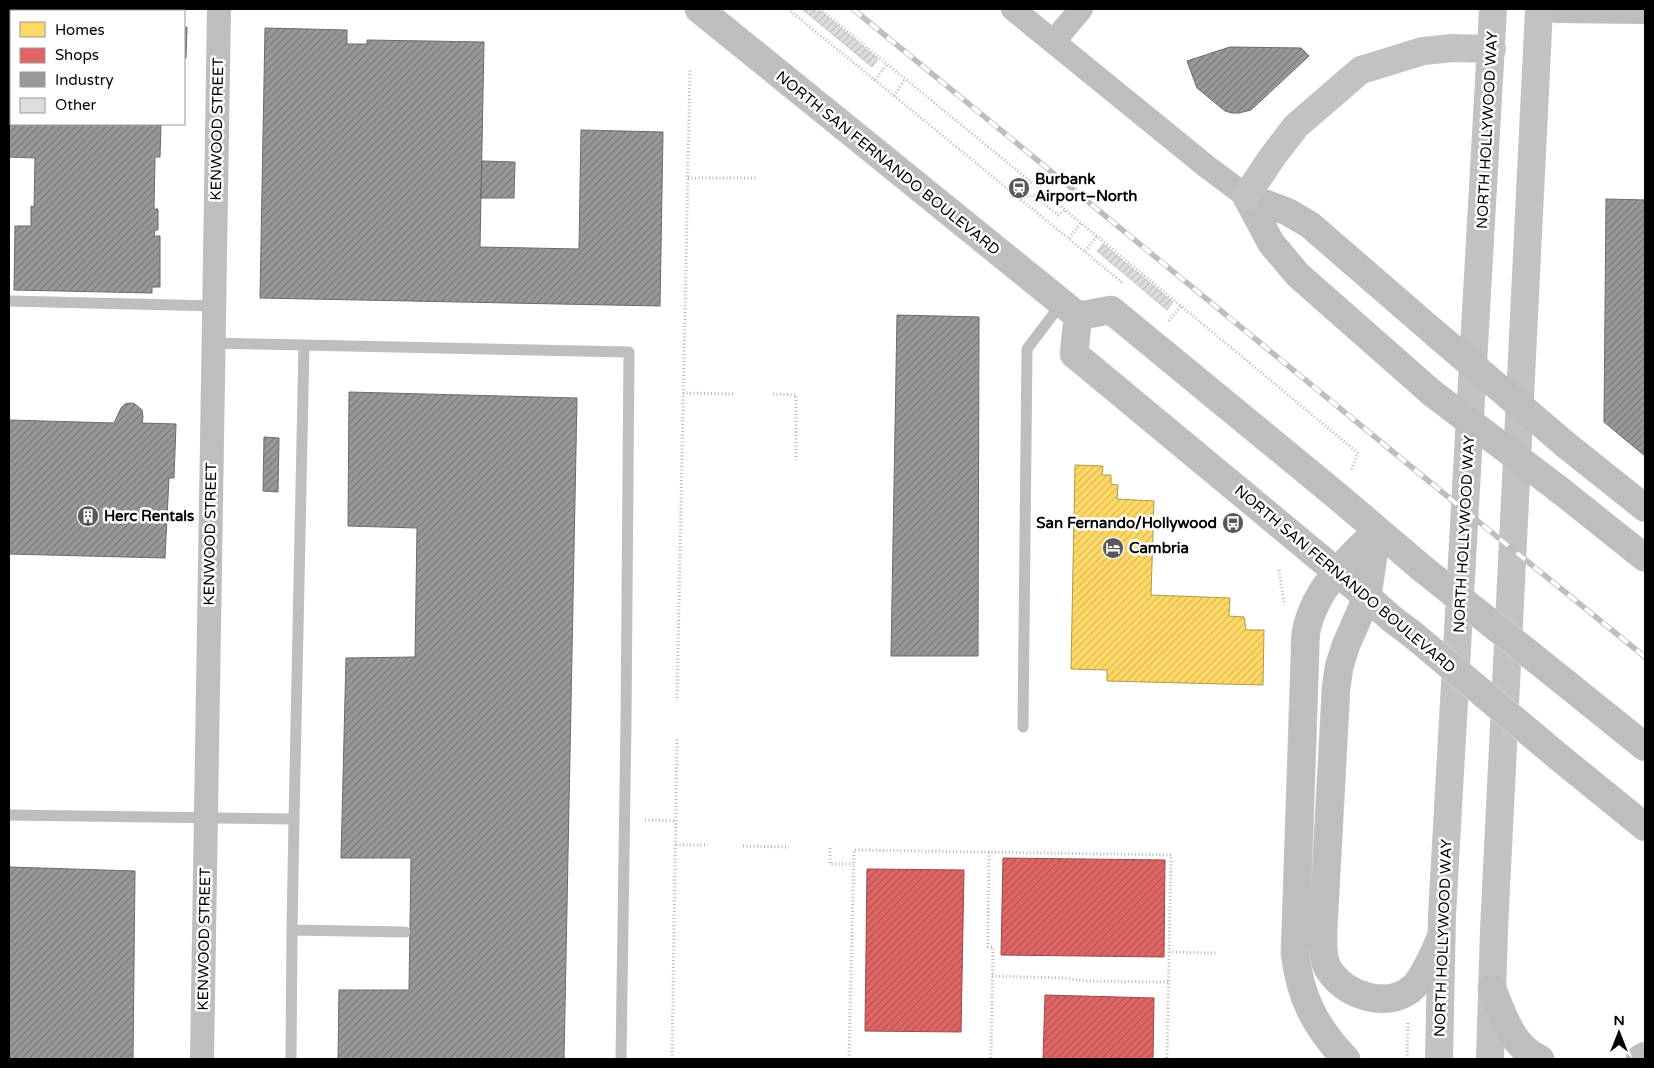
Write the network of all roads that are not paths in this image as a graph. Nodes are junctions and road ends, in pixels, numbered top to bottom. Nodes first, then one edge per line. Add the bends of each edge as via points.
1 (220, 9) edge
2 (699, 9) edge
3 (1013, 9) edge
4 (1081, 9) edge
5 (1493, 9) edge
6 (1539, 9) edge
7 (1558, 9) edge
8 (1645, 10) edge
9 (1054, 41) junction
10 (1492, 49) junction
11 (1246, 196) junction
12 (9, 300) edge
13 (214, 306) junction
14 (1069, 310) junction
15 (213, 343) junction
16 (304, 345) junction
17 (1645, 508) edge
18 (1377, 531) junction
19 (1645, 558) edge
20 (1336, 571) junction
21 (1367, 597) junction
22 (1023, 727) dead end
23 (1645, 747) edge
24 (9, 815) edge
25 (206, 818) junction
26 (294, 819) junction
27 (1645, 827) edge
28 (292, 930) junction
29 (405, 932) dead end
30 (1441, 937) junction
31 (1492, 989) junction
32 (1645, 1056) edge
33 (202, 1059) edge
34 (291, 1059) edge
35 (622, 1059) edge
36 (1346, 1059) edge
37 (1439, 1059) edge
38 (1490, 1059) edge
39 (1540, 1059) edge
40 (1640, 1059) edge

1 - 13 street, KENWOOD STREET
2 - 14 main road, NORTH SAN FERNANDO BOULEVARD
3 - 9 street
4 - 9 street
5 - 10 main road, NORTH HOLLYWOOD WAY
6 - 31 main road
7 - 8 main road
9 - 11 street
10 - 11 main road via 1423,51 1361,70 1296,126
10 - 30 main road, NORTH HOLLYWOOD WAY
11 - 17 main road, bridge via 1288,212 1310,225 1566,445
11 - 19 main road, bridge via 1271,243 1298,275 1432,393
12 - 13 lane
13 - 15 street, KENWOOD STREET
14 - 18 main road via 1111,310
14 - 20 main road, NORTH SAN FERNANDO BOULEVARD via 1074,354
14 - 22 lane via 1027,349
15 - 16 lane
15 - 25 street, KENWOOD STREET
16 - 26 lane
16 - 35 lane via 629,352
18 - 20 main road
18 - 21 main road
18 - 23 main road, bridge
20 - 21 main road, NORTH SAN FERNANDO BOULEVARD
20 - 36 main road via 1316,602 1307,627 1296,953 1297,971 1309,1008 1320,1030
21 - 27 main road, NORTH SAN FERNANDO BOULEVARD, bridge
21 - 30 main road via 1339,667 1336,688 1324,955 1330,972 1346,988 1371,998 1394,997 1411,989 1432,961
24 - 25 lane
25 - 26 lane
25 - 33 street, KENWOOD STREET
26 - 28 lane
28 - 29 lane
28 - 34 lane
30 - 37 main road, NORTH HOLLYWOOD WAY
31 - 38 main road
31 - 39 main road via 1509,1031 1532,1056
32 - 40 main road

